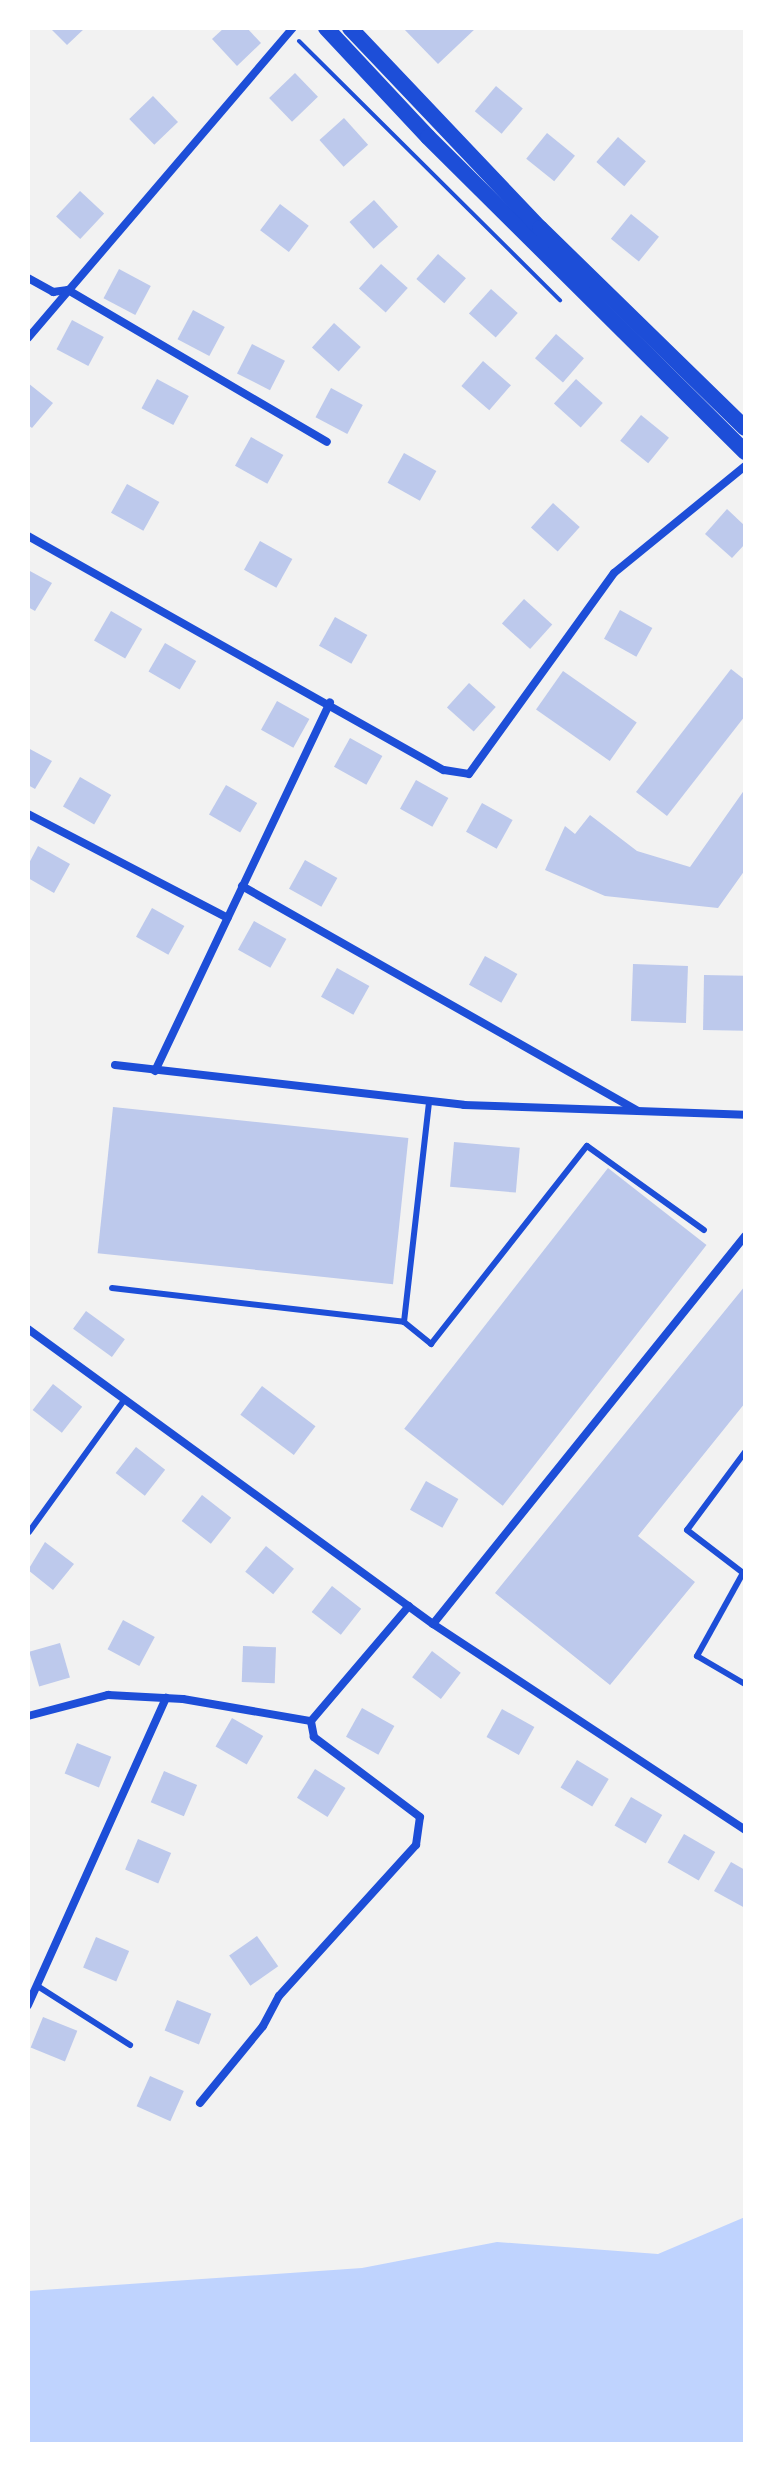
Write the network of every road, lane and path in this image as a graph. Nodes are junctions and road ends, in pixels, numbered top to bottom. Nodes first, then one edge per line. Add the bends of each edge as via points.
1 (326, 28) edge
2 (350, 28) edge
3 (292, 30) edge
4 (28, 278) edge
5 (68, 290) junction
6 (570, 309) dead end
7 (28, 338) edge
8 (745, 428) edge
9 (327, 442) dead end
10 (745, 452) edge
11 (745, 466) edge
12 (28, 536) edge
13 (330, 702) junction
14 (28, 814) edge
15 (242, 886) junction
16 (228, 918) junction
17 (115, 1065) dead end
18 (155, 1071) junction
19 (429, 1101) junction
20 (643, 1114) junction
21 (745, 1115) edge
22 (704, 1230) dead end
23 (745, 1236) edge
24 (112, 1288) dead end
25 (404, 1322) junction
26 (28, 1329) edge
27 (125, 1399) junction
28 (745, 1452) edge
29 (29, 1532) edge
30 (409, 1606) junction
31 (433, 1624) junction
32 (745, 1684) edge
33 (166, 1698) junction
34 (28, 1716) edge
35 (311, 1721) junction
36 (745, 1830) edge
37 (39, 1987) junction
38 (28, 2005) edge
39 (130, 2045) dead end
40 (200, 2103) dead end

1 - 10 main road via 428,137
2 - 8 main road via 551,239
3 - 5 street
3 - 6 path
4 - 5 street via 53,292
5 - 7 street
5 - 9 street
11 - 13 street via 614,573 524,705 469,774 444,770
12 - 13 street
13 - 15 street
14 - 16 street
15 - 16 street
15 - 20 street
16 - 18 street
17 - 18 street
18 - 19 street
19 - 20 street
19 - 25 lane
20 - 21 street
22 - 25 lane via 587,1146 431,1344
23 - 31 street
24 - 25 lane
26 - 27 street
27 - 29 lane
27 - 30 street
28 - 32 lane via 687,1530 743,1573 697,1656
30 - 31 street
30 - 35 street
31 - 36 street
33 - 34 street via 108,1695
33 - 35 street
33 - 37 street
35 - 40 street via 314,1737 420,1817 416,1845 279,1996 263,2026
37 - 38 street
37 - 39 lane

